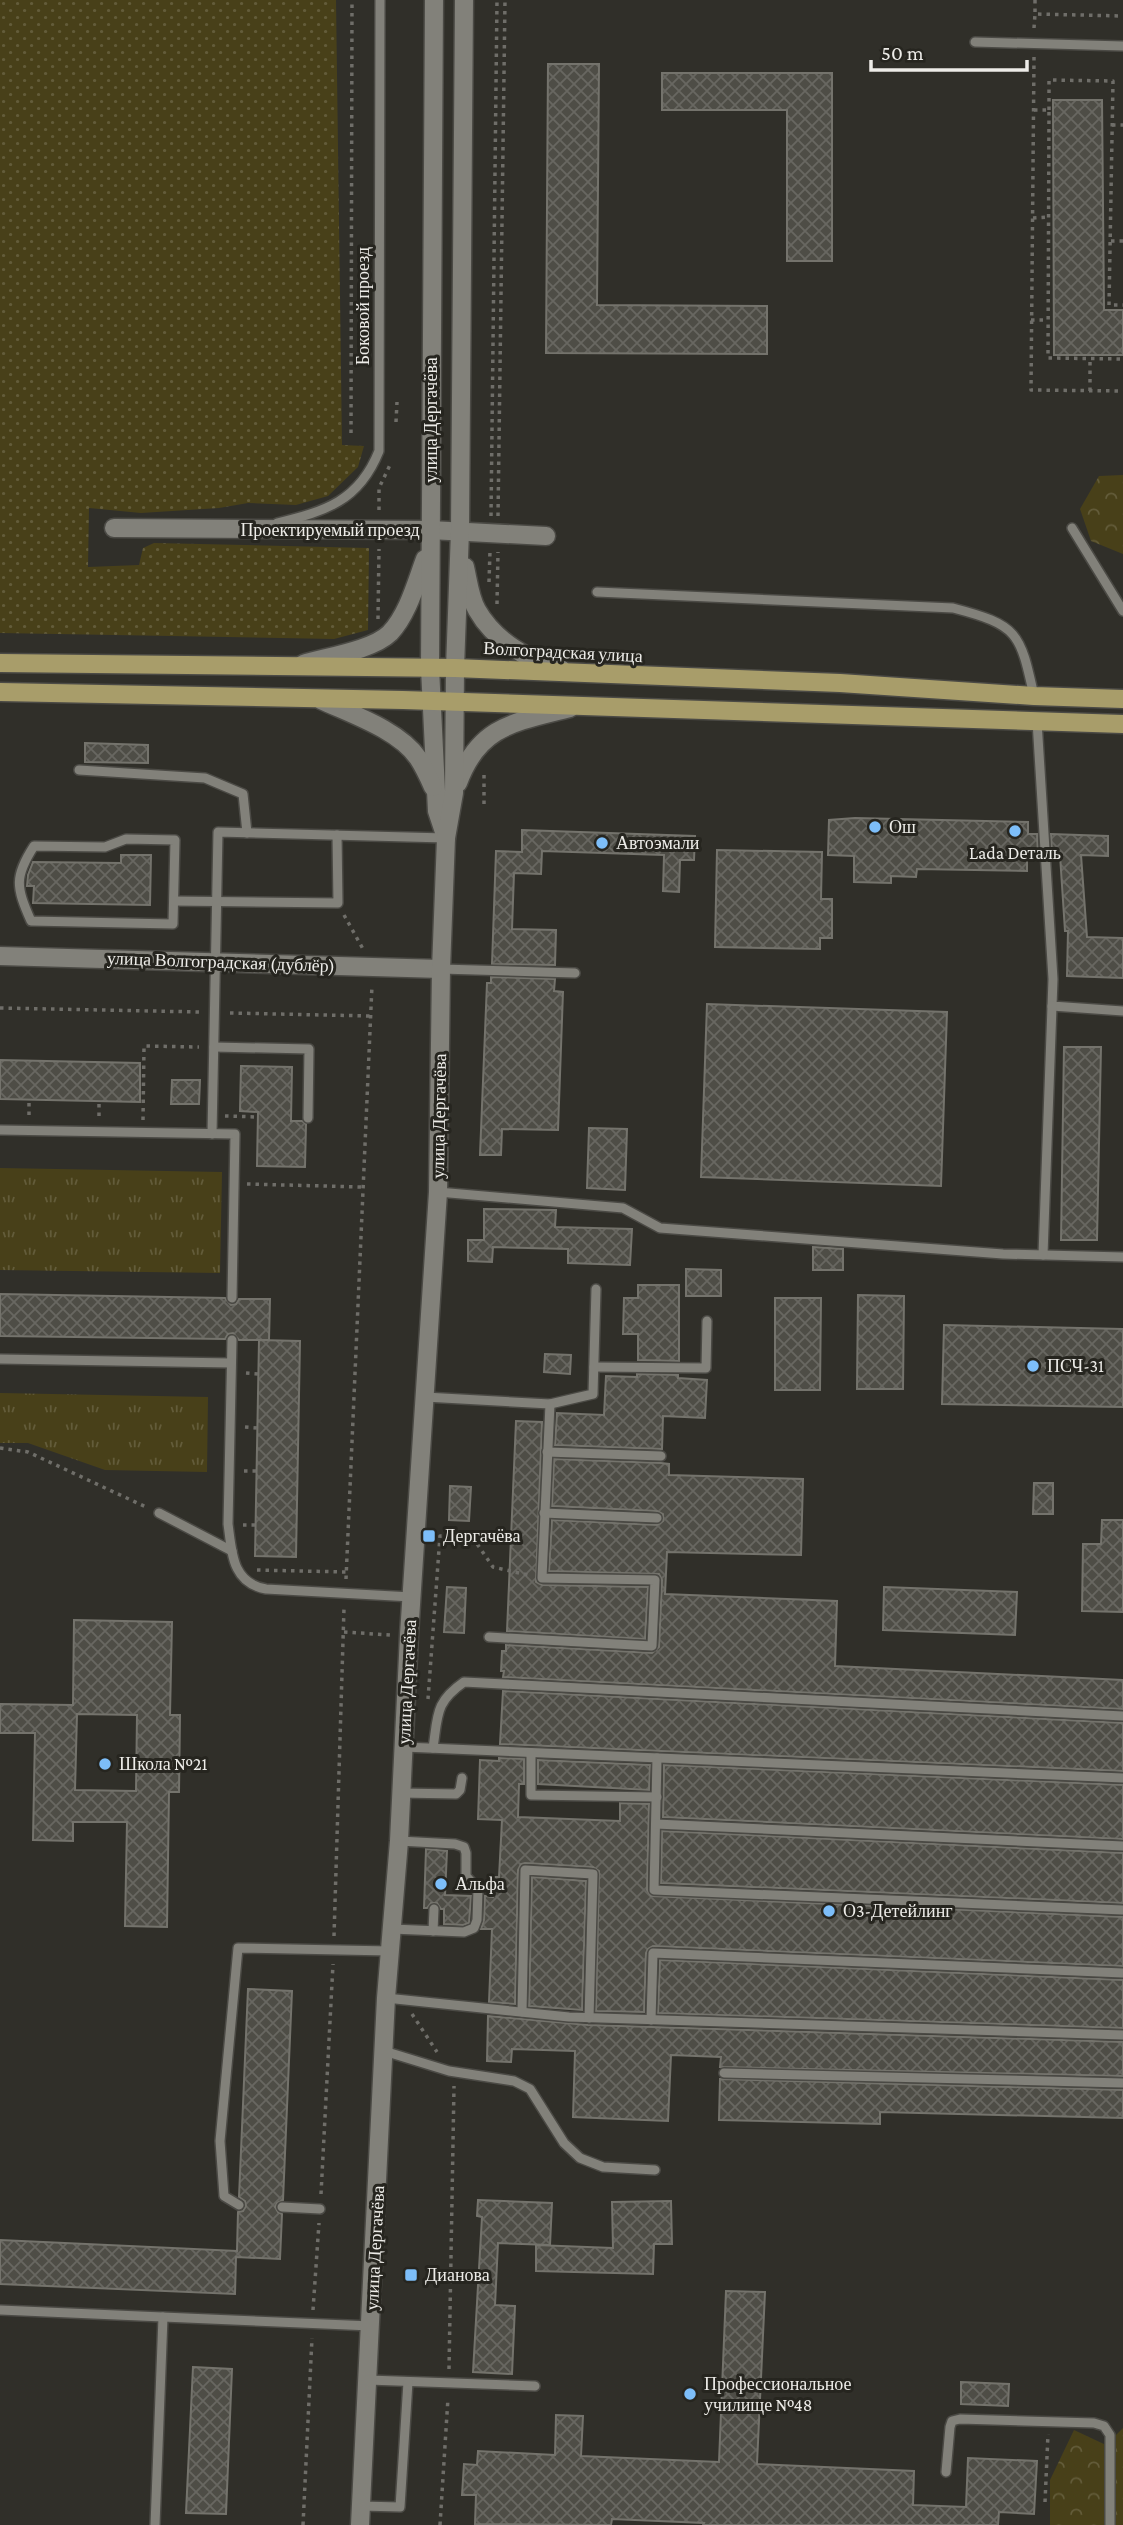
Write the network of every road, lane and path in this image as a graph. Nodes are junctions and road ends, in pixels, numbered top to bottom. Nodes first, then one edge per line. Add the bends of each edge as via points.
1 (352, 0) edge
2 (380, 0) edge
3 (434, 0) edge
4 (464, 0) edge
5 (497, 0) edge
6 (505, 0) edge
7 (1035, 0) edge
8 (1035, 14) junction
9 (1123, 16) edge
10 (975, 41) dead end
11 (1034, 43) junction
12 (1123, 46) edge
13 (1034, 110) junction
14 (1049, 110) junction
15 (1112, 125) junction
16 (1123, 125) edge
17 (1049, 217) junction
18 (1032, 218) junction
19 (1110, 241) junction
20 (1123, 241) edge
21 (1123, 305) edge
22 (1031, 320) junction
23 (1048, 320) junction
24 (1090, 359) junction
25 (1123, 359) edge
26 (1090, 391) junction
27 (1123, 391) edge
28 (351, 432) dead end
29 (114, 528) dead end
30 (1072, 528) dead end
31 (250, 530) junction
32 (430, 530) junction
33 (494, 532) junction
34 (546, 536) dead end
35 (460, 539) junction
36 (429, 550) junction
37 (489, 583) dead end
38 (597, 592) dead end
39 (497, 607) dead end
40 (1123, 611) edge
41 (0, 663) edge
42 (291, 667) junction
43 (430, 668) junction
44 (455, 668) junction
45 (584, 675) junction
46 (0, 692) edge
47 (1034, 696) junction
48 (1123, 699) edge
49 (321, 701) junction
50 (432, 702) junction
51 (455, 703) junction
52 (576, 706) junction
53 (1037, 721) junction
54 (1123, 724) edge
55 (79, 770) dead end
56 (454, 793) junction
57 (436, 795) junction
58 (247, 833) junction
59 (337, 835) junction
60 (446, 838) junction
61 (174, 901) junction
62 (216, 901) junction
63 (338, 903) junction
64 (0, 956) edge
65 (215, 961) junction
66 (373, 967) junction
67 (441, 969) junction
68 (575, 973) dead end
69 (1052, 1006) junction
70 (0, 1008) edge
71 (1123, 1011) edge
72 (214, 1012) junction
73 (370, 1016) junction
74 (214, 1047) junction
75 (29, 1100) dead end
76 (99, 1101) dead end
77 (212, 1116) junction
78 (258, 1117) dead end
79 (307, 1118) dead end
80 (29, 1120) dead end
81 (99, 1122) dead end
82 (143, 1122) dead end
83 (0, 1130) edge
84 (212, 1134) junction
85 (235, 1184) junction
86 (363, 1187) junction
87 (438, 1192) junction
88 (1043, 1255) junction
89 (1123, 1257) edge
90 (596, 1290) dead end
91 (232, 1298) dead end
92 (706, 1321) dead end
93 (232, 1340) dead end
94 (0, 1359) edge
95 (231, 1363) junction
96 (594, 1367) junction
97 (425, 1396) junction
98 (550, 1404) junction
99 (0, 1448) edge
100 (547, 1452) junction
101 (662, 1457) dead end
102 (159, 1513) joint
103 (544, 1513) junction
104 (657, 1518) dead end
105 (232, 1551) junction
106 (238, 1569) junction
107 (346, 1572) junction
108 (542, 1578) junction
109 (344, 1593) junction
110 (412, 1597) junction
111 (344, 1632) junction
112 (390, 1634) dead end
113 (489, 1637) dead end
114 (428, 1706) dead end
115 (1123, 1716) edge
116 (404, 1747) junction
117 (433, 1748) junction
118 (531, 1753) junction
119 (657, 1758) junction
120 (461, 1778) dead end
121 (1123, 1778) edge
122 (401, 1793) junction
123 (656, 1797) junction
124 (656, 1824) junction
125 (400, 1841) junction
126 (1123, 1846) edge
127 (434, 1909) dead end
128 (1123, 1910) edge
129 (392, 1929) junction
130 (433, 1931) junction
131 (333, 1950) junction
132 (390, 1951) junction
133 (1123, 1973) edge
134 (394, 1998) junction
135 (522, 2012) junction
136 (589, 2018) junction
137 (651, 2020) junction
138 (1123, 2035) edge
139 (384, 2051) junction
140 (449, 2071) junction
141 (724, 2073) dead end
142 (1123, 2083) edge
143 (655, 2170) dead end
144 (239, 2205) dead end
145 (282, 2207) dead end
146 (320, 2209) junction
147 (0, 2310) edge
148 (163, 2317) junction
149 (312, 2323) junction
150 (371, 2326) junction
151 (368, 2380) junction
152 (408, 2382) junction
153 (449, 2384) junction
154 (535, 2386) dead end
155 (1048, 2421) junction
156 (946, 2472) dead end
157 (1045, 2502) dead end
158 (361, 2506) junction
159 (155, 2525) edge
160 (303, 2525) edge
161 (360, 2525) edge
162 (440, 2525) edge
163 (1110, 2525) edge

1 - 28 path
2 - 31 lane, Боковой проезд via 379,450 373,467 352,494 333,506
3 - 32 street, улица Дергачёва
4 - 35 street, улица Дергачёва
5 - 33 path
6 - 33 path
7 - 8 path
8 - 9 path
8 - 11 path
10 - 11 lane
11 - 12 lane
11 - 13 path
13 - 14 path
13 - 18 path
14 - 15 path via 1049,80 1112,81
14 - 17 path
15 - 16 path
15 - 19 path
17 - 18 path
17 - 23 path
18 - 22 path
19 - 20 path
19 - 21 path via 1109,305
22 - 23 path
22 - 26 path via 1031,390
23 - 24 path via 1048,358
24 - 25 path
24 - 26 path
26 - 27 path
29 - 31 street, Проектируемый проезд
30 - 40 lane
31 - 32 street, Проектируемый проезд
32 - 35 street, Проектируемый проезд
32 - 36 street, улица Дергачёва
33 - 34 street, Проектируемый проезд
33 - 35 street, Проектируемый проезд
33 - 37 path
33 - 39 path
35 - 44 street, улица Дергачёва
35 - 45 street via 475,608 488,626 526,657
36 - 42 street via 409,603 388,634 363,647
36 - 43 street, улица Дергачёва
38 - 47 lane via 953,608 992,618 1017,636
41 - 42 main road, Волгоградская улица
42 - 43 main road, Волгоградская улица
43 - 44 main road, Волгоградская улица
43 - 50 street, улица Дергачёва
44 - 45 main road, Волгоградская улица
44 - 51 street, улица Дергачёва
45 - 47 main road, Волгоградская улица via 839,683
46 - 49 main road
47 - 48 main road, Волгоградская улица
49 - 50 main road
49 - 57 street via 400,741 417,757
50 - 51 main road
50 - 57 street, улица Дергачёва
51 - 52 main road
51 - 56 street, улица Дергачёва
52 - 53 main road
52 - 56 street via 520,721 489,736 469,758
53 - 54 main road
53 - 69 lane
55 - 58 lane via 205,778 243,794
56 - 60 street, улица Дергачёва
57 - 60 street, улица Дергачёва
58 - 59 lane
58 - 62 lane via 218,832
59 - 60 lane
59 - 63 lane
60 - 67 street, улица Дергачёва
61 - 61 lane via 173,923 31,921 20,896 20,867 34,846 104,847 126,839 175,840
61 - 62 lane
62 - 63 lane
62 - 65 lane
63 - 66 path
64 - 65 street, улица Волгоградская (дублёр)
65 - 66 street, улица Волгоградская (дублёр)
65 - 72 lane
66 - 67 street, улица Волгоградская (дублёр)
66 - 73 path
67 - 68 lane
67 - 87 street, улица Дергачёва
69 - 71 lane
69 - 88 lane
70 - 72 path
72 - 73 path
72 - 74 lane
73 - 86 path
74 - 77 lane
74 - 79 lane via 309,1049
74 - 82 path via 144,1046
75 - 80 path
76 - 81 path
77 - 78 path
77 - 84 lane
83 - 84 lane
84 - 85 lane via 235,1134
85 - 86 path
85 - 91 lane
86 - 107 path
87 - 88 lane via 623,1208 660,1228
87 - 97 street, улица Дергачёва
88 - 89 lane
90 - 96 lane
92 - 96 lane via 706,1368
93 - 95 lane
94 - 95 lane
95 - 105 lane via 228,1524
96 - 98 lane via 593,1394
97 - 98 lane
97 - 110 street, улица Дергачёва
98 - 100 lane
99 - 102 path via 28,1452
100 - 101 lane
100 - 103 lane
102 - 105 lane
103 - 104 lane
103 - 108 lane
105 - 106 lane
106 - 107 path
106 - 109 lane via 254,1587
107 - 109 path
108 - 113 lane via 654,1580 652,1646
108 - 114 path via 493,1567 473,1538 440,1536
109 - 110 lane
109 - 111 path
110 - 116 street, улица Дергачёва
111 - 112 path
111 - 131 path
115 - 117 lane via 464,1682 447,1694 439,1710
116 - 117 lane
116 - 122 street, улица Дергачёва
117 - 118 lane
118 - 119 lane
118 - 123 lane via 531,1796
119 - 121 lane
119 - 123 lane
120 - 122 lane via 456,1794
122 - 125 street, улица Дергачёва
123 - 124 lane
124 - 126 lane
124 - 128 lane via 654,1889
125 - 129 street, улица Дергачёва
125 - 130 lane via 460,1845 465,1850 466,1876 478,1889 476,1925 469,1931
127 - 130 lane
129 - 130 lane
129 - 132 street, улица Дергачёва
131 - 132 lane
131 - 144 lane via 238,1948 220,2141 224,2196
131 - 146 path
132 - 134 street, улица Дергачёва
133 - 137 lane via 653,1953
134 - 135 lane
134 - 139 street, улица Дергачёва
134 - 140 path
135 - 136 lane
135 - 136 lane via 525,1870 593,1874
136 - 137 lane
137 - 138 lane
139 - 140 lane
139 - 150 street, улица Дергачёва
140 - 143 lane via 514,2081 530,2089 564,2143 580,2158 603,2167
140 - 153 path via 454,2083
141 - 142 lane
145 - 146 lane
146 - 149 path
147 - 148 lane
148 - 149 lane
148 - 159 lane
149 - 150 lane
149 - 160 path
150 - 151 street, улица Дергачёва
151 - 152 lane
151 - 158 street, улица Дергачёва
152 - 153 lane
152 - 158 lane via 400,2507
153 - 154 lane
153 - 162 path
155 - 156 lane via 952,2421
155 - 157 path
155 - 163 lane via 1094,2423 1104,2426 1110,2435
158 - 161 street, улица Дергачёва

